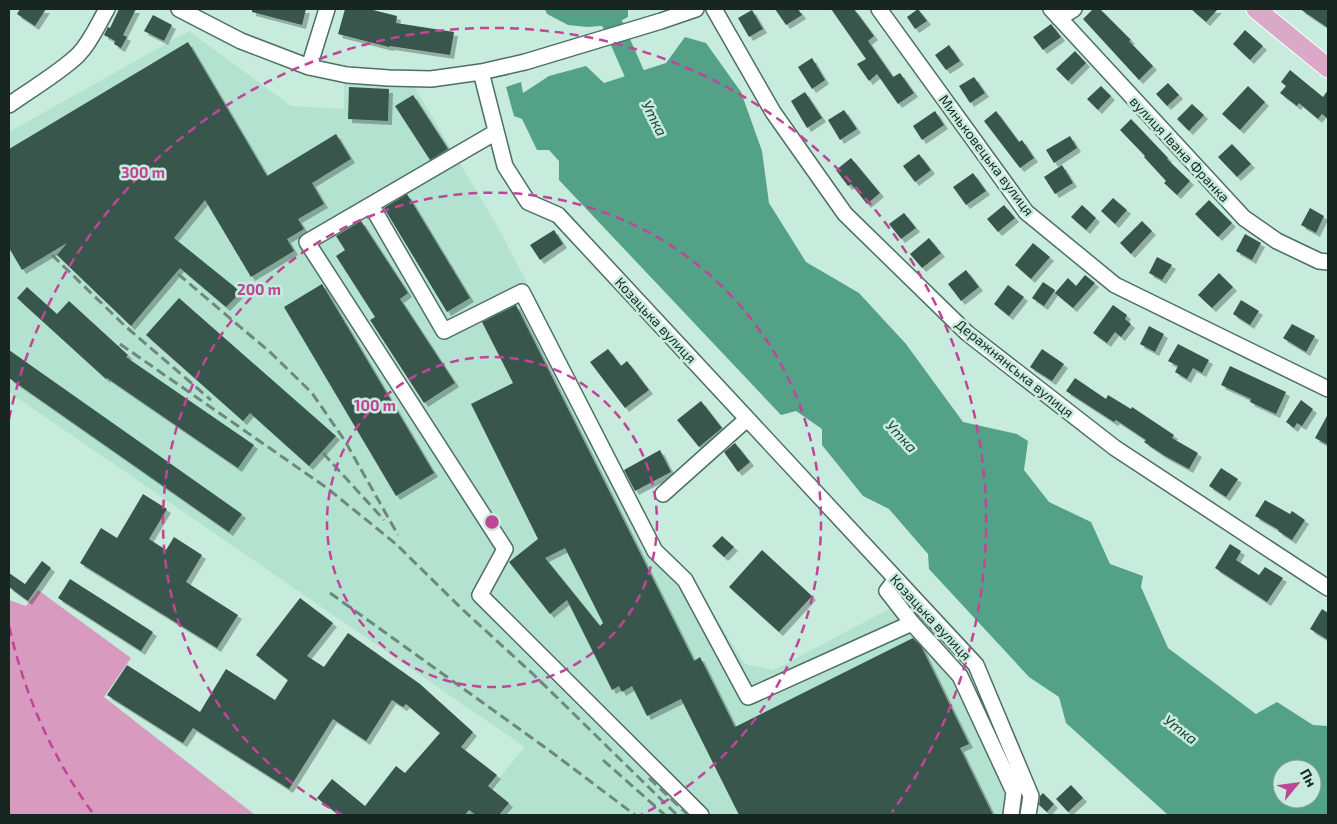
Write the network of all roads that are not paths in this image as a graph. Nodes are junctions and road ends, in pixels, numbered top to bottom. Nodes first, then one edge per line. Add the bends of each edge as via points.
1 (107, 9) edge
2 (179, 9) edge
3 (327, 9) edge
4 (696, 9) edge
5 (714, 9) edge
6 (879, 9) edge
7 (1074, 9) edge
8 (1256, 9) edge
9 (1055, 14) edge
10 (309, 67) junction
11 (1328, 68) edge
12 (481, 72) junction
13 (9, 105) edge
14 (496, 132) junction
15 (371, 205) junction
16 (1328, 262) edge
17 (1328, 389) edge
18 (748, 419) junction
19 (663, 494) dead end
20 (896, 579) junction
21 (1328, 588) edge
22 (912, 623) junction
23 (701, 815) edge
24 (1011, 815) edge
25 (1028, 815) edge

1 - 13 street via 78,54
2 - 10 street via 241,41
3 - 10 street
4 - 12 street via 525,62
5 - 21 street, Деражнянська вулиця via 773,112 845,214 967,333 1115,448
6 - 17 street, Миньковецька вулиця via 1026,212 1115,285
7 - 9 street
8 - 11 main road
9 - 16 street, вулиця Івана Франка via 1244,218 1277,241 1319,261
10 - 12 street via 347,75 431,79
12 - 14 street, Козацька вулиця
14 - 15 street
14 - 18 street, Козацька вулиця via 504,166 528,202 558,215
15 - 22 street via 444,331 522,292 655,551 685,580 748,697
15 - 23 street via 307,242 505,548 480,595
18 - 19 street
18 - 20 street, Козацька вулиця
20 - 22 street via 887,591
20 - 25 street, Козацька вулиця via 976,665 1031,796
22 - 24 street via 960,676 1014,792

